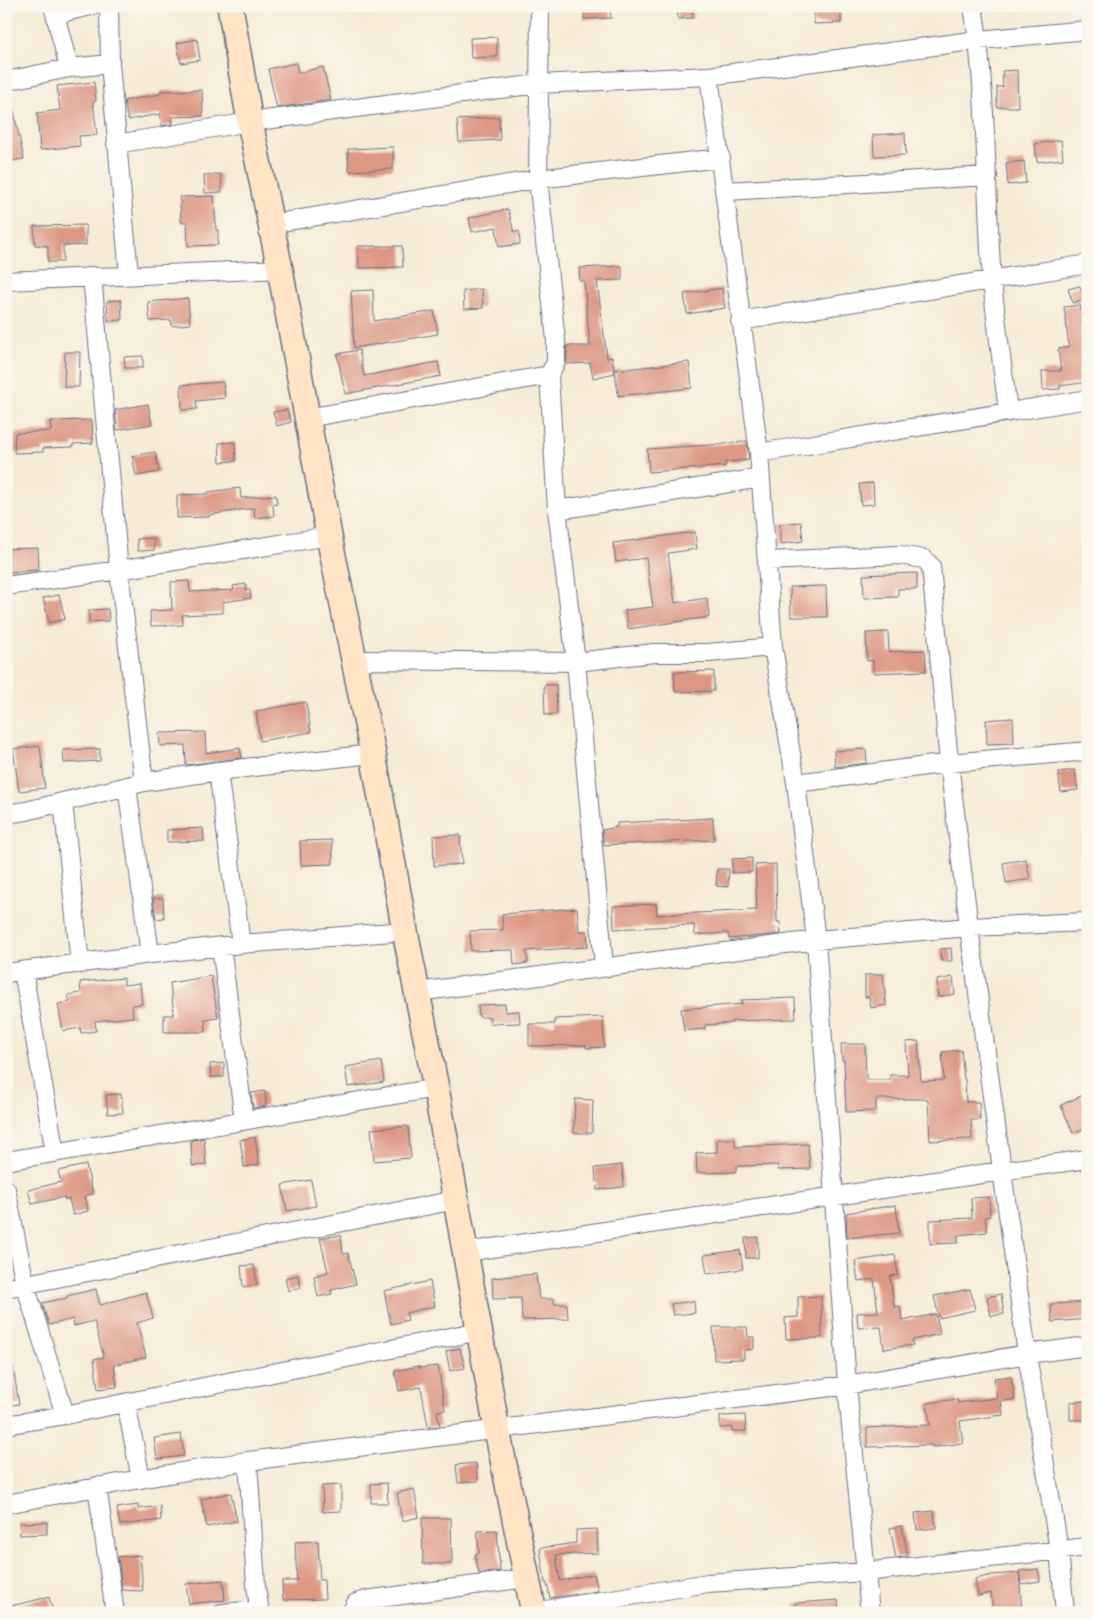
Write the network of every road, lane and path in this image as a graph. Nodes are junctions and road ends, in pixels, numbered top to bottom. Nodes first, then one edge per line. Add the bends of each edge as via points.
1 (91, 6) edge
2 (109, 6) edge
3 (230, 6) edge
4 (540, 6) edge
5 (973, 6) edge
6 (54, 10) edge
7 (1088, 30) edge
8 (979, 40) junction
9 (110, 64) junction
10 (69, 68) junction
11 (710, 76) junction
12 (6, 81) edge
13 (538, 84) junction
14 (250, 122) junction
15 (116, 144) junction
16 (721, 158) junction
17 (988, 176) junction
18 (538, 179) junction
19 (725, 191) junction
20 (271, 224) junction
21 (1088, 264) edge
22 (280, 269) junction
23 (129, 274) junction
24 (92, 276) junction
25 (992, 280) junction
26 (6, 281) edge
27 (740, 320) junction
28 (549, 376) junction
29 (1088, 400) edge
30 (1008, 412) junction
31 (307, 418) junction
32 (758, 453) junction
33 (761, 478) junction
34 (556, 510) junction
35 (329, 536) junction
36 (767, 561) junction
37 (119, 570) junction
38 (6, 586) edge
39 (773, 647) junction
40 (353, 660) junction
41 (576, 662) junction
42 (1088, 751) edge
43 (373, 754) junction
44 (949, 763) junction
45 (218, 771) junction
46 (796, 782) junction
47 (136, 784) junction
48 (62, 802) junction
49 (6, 814) edge
50 (1088, 922) edge
51 (968, 927) junction
52 (405, 931) junction
53 (816, 940) junction
54 (241, 944) junction
55 (222, 946) junction
56 (150, 954) junction
57 (80, 964) junction
58 (604, 967) junction
59 (15, 972) edge
60 (417, 992) junction
61 (436, 1088) junction
62 (244, 1120) junction
63 (55, 1153) junction
64 (1088, 1159) edge
65 (6, 1162) edge
66 (1001, 1171) junction
67 (6, 1189) edge
68 (834, 1196) junction
69 (456, 1200) junction
70 (466, 1252) junction
71 (24, 1284) junction
72 (6, 1288) edge
73 (480, 1331) junction
74 (1088, 1346) edge
75 (1027, 1354) junction
76 (847, 1385) junction
77 (126, 1403) junction
78 (65, 1415) junction
79 (6, 1425) edge
80 (496, 1430) junction
81 (248, 1462) junction
82 (141, 1479) junction
83 (97, 1486) junction
84 (6, 1504) edge
85 (1088, 1547) edge
86 (1059, 1550) junction
87 (866, 1572) junction
88 (527, 1578) junction
89 (260, 1611) edge
90 (534, 1612) edge
91 (115, 1613) edge
92 (223, 1613) edge
93 (351, 1613) edge
94 (870, 1613) edge
95 (1065, 1613) edge

1 - 6 street
2 - 9 street
3 - 14 main road
4 - 13 street
5 - 8 street
6 - 10 street
7 - 8 street
8 - 11 street
8 - 17 street
9 - 10 street
9 - 15 street
10 - 12 street
11 - 13 street
11 - 16 street
13 - 14 street
13 - 18 street
14 - 15 street
14 - 20 main road
15 - 23 street
16 - 18 street
16 - 19 street
17 - 19 street
17 - 25 street
18 - 20 street
18 - 28 street via 556,340 556,362
19 - 27 street
20 - 22 main road
21 - 25 street
22 - 23 street
22 - 31 main road
23 - 24 street
24 - 26 street
24 - 37 street
25 - 27 street
25 - 30 street
27 - 32 street
28 - 31 street
28 - 34 street
29 - 30 street
30 - 32 street
31 - 35 main road
32 - 33 street
33 - 34 street
33 - 36 street
34 - 41 street
35 - 37 street
35 - 40 main road
36 - 39 street
36 - 44 street via 899,556 924,559 931,566
37 - 38 street
37 - 47 street
39 - 41 street via 708,653 654,653
39 - 46 street
40 - 41 street
40 - 43 main road
41 - 58 street
42 - 44 street
43 - 45 street
43 - 52 main road
44 - 46 street
44 - 51 street
45 - 47 street
45 - 54 street
46 - 53 street
47 - 48 street
47 - 56 street
48 - 49 street
48 - 57 street
50 - 51 street
51 - 53 street
51 - 66 street
52 - 54 street
52 - 60 main road
53 - 58 street
53 - 68 street
54 - 55 street
55 - 56 street
55 - 62 street
56 - 57 street
57 - 59 street
58 - 60 street
59 - 63 street
60 - 61 main road
61 - 62 street
61 - 69 main road
62 - 63 street
63 - 65 street
64 - 66 street
66 - 68 street
66 - 75 street
67 - 71 street
68 - 70 street
68 - 76 street
69 - 70 main road
69 - 71 street
70 - 73 main road
71 - 72 street
71 - 78 street
73 - 77 street
73 - 80 main road
74 - 75 street
75 - 76 street
75 - 86 street
76 - 80 street
76 - 87 street
77 - 78 street
77 - 82 street
78 - 79 street
80 - 81 street
80 - 88 main road
81 - 82 street
81 - 89 street
82 - 83 street
83 - 84 street
83 - 91 street
85 - 86 street
86 - 87 street
86 - 95 street
87 - 90 street via 708,1583
87 - 94 street
88 - 90 main road
88 - 93 street via 366,1600 356,1603
89 - 92 street

